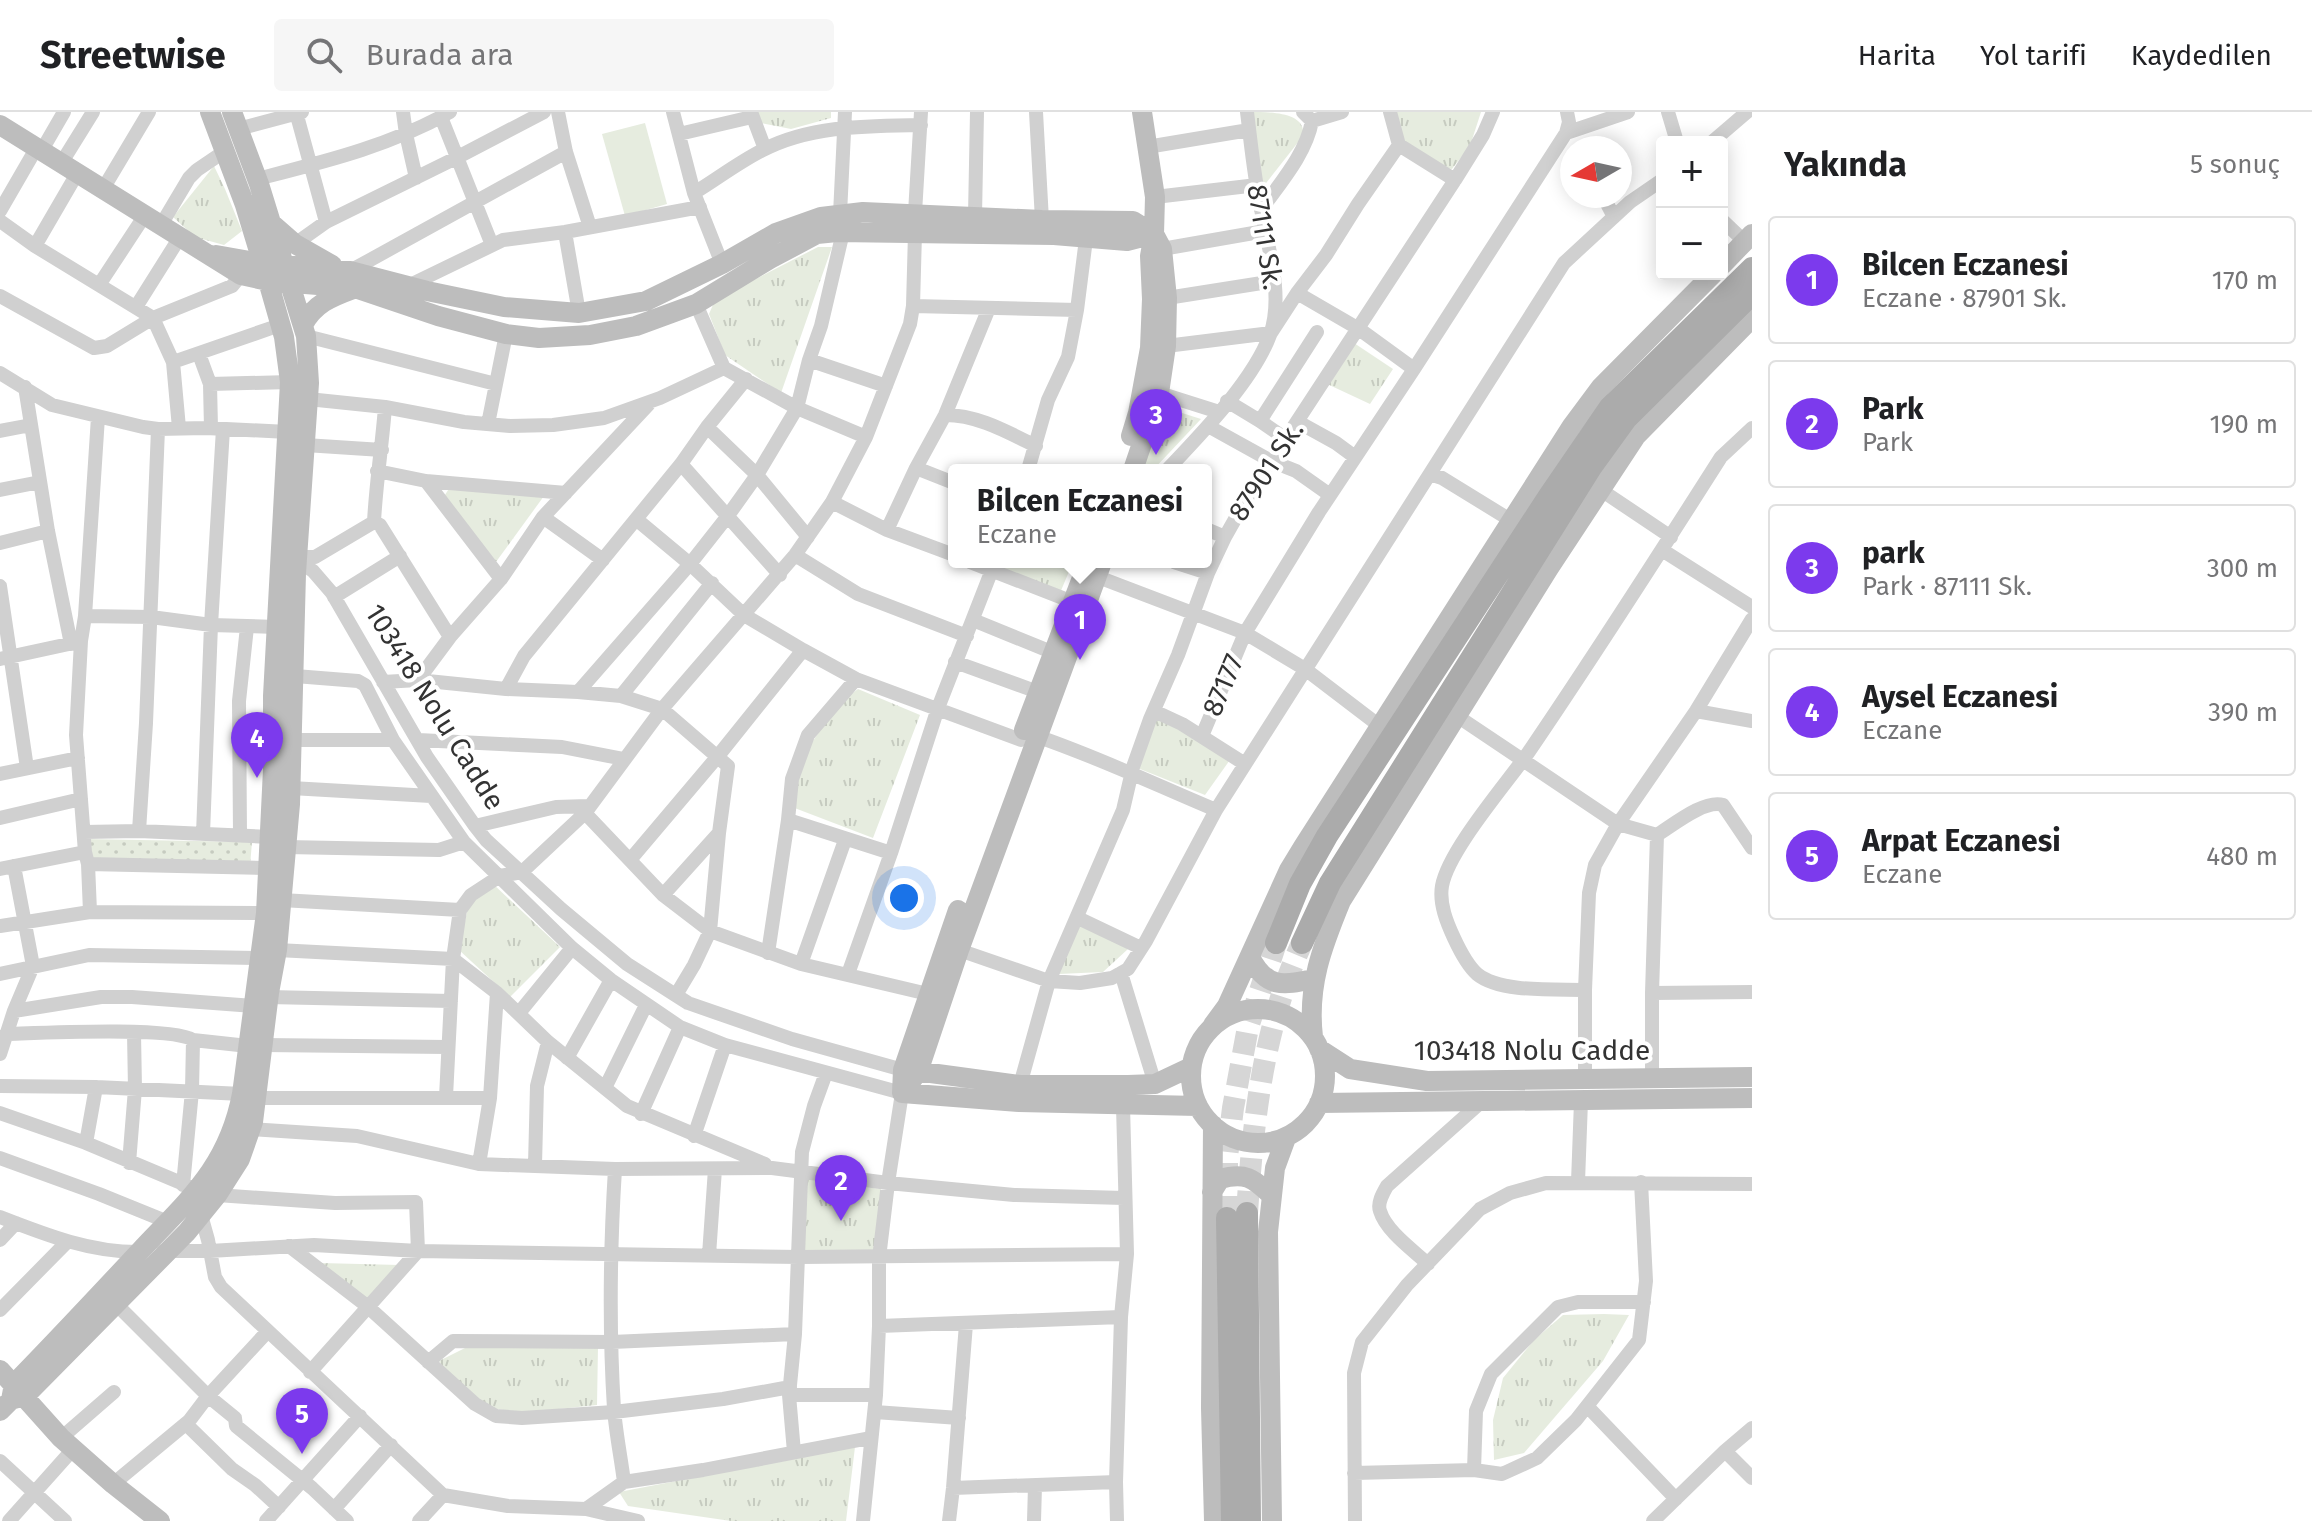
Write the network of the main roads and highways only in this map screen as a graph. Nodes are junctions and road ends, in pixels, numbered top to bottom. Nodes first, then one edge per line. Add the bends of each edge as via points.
1 (1752, 268) edge
2 (1752, 294) edge
3 (1276, 943) tunnel mouth
4 (1302, 943) tunnel mouth
5 (1232, 1521) edge
6 (1250, 1521) edge

1 - 3 main road via 1610,407 1327,836
2 - 4 main road via 1626,419 1592,466 1330,883
5 - 6 main road via 1237,1216

